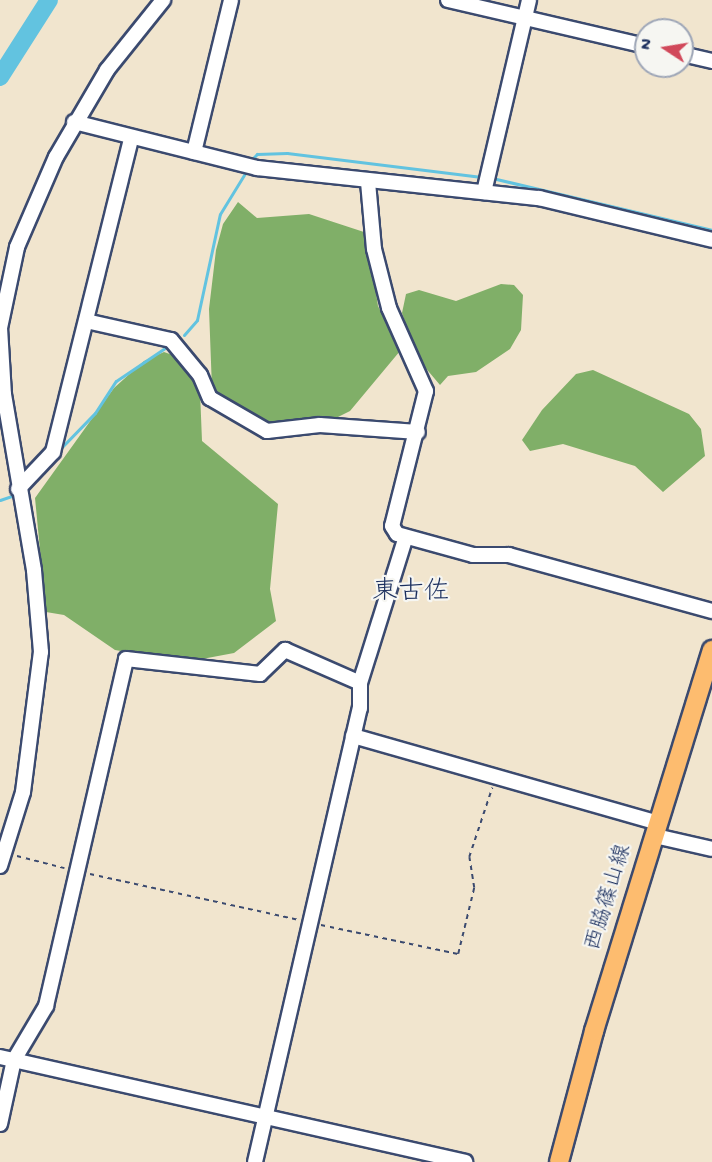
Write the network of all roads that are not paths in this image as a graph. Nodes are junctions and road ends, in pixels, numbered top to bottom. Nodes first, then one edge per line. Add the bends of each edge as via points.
1 (163, 0) edge
2 (231, 0) edge
3 (448, 0) edge
4 (529, 0) edge
5 (525, 18) junction
6 (634, 43) edge
7 (694, 57) edge
8 (712, 61) edge
9 (74, 122) junction
10 (131, 139) junction
11 (194, 152) junction
12 (368, 182) junction
13 (484, 192) junction
14 (712, 240) edge
15 (86, 321) junction
16 (418, 432) junction
17 (18, 489) junction
18 (405, 539) junction
19 (712, 611) edge
20 (712, 650) edge
21 (709, 675) edge
22 (360, 683) junction
23 (353, 736) junction
24 (657, 829) junction
25 (712, 849) edge
26 (2, 860) edge
27 (7, 1059) edge
28 (265, 1117) junction
29 (0, 1124) edge
30 (255, 1162) edge
31 (465, 1162) edge
32 (559, 1162) edge

1 - 9 street via 134,31
2 - 11 street
3 - 5 street
4 - 5 street
5 - 6 street
5 - 13 street
7 - 8 street
9 - 10 street
9 - 17 street via 17,247 0,328
10 - 11 street
10 - 15 street
11 - 12 street via 257,168 340,174
12 - 13 street
12 - 16 street via 374,249 389,308 426,391
13 - 14 street via 539,198
15 - 16 street via 171,340 200,375 210,398 267,431 320,425
15 - 17 street via 53,452
16 - 18 street via 392,526
17 - 26 street via 34,570 40,662 23,792
18 - 19 street via 473,555 509,555
18 - 22 street
20 - 21 main road, 西脇篠山線
21 - 24 main road, 西脇篠山線
22 - 23 street
22 - 27 street via 285,650 261,674 126,659 46,1006
23 - 24 street
23 - 28 street
24 - 25 street
24 - 32 main road, 西脇篠山線
27 - 28 street
27 - 29 street
28 - 30 street
28 - 31 street

